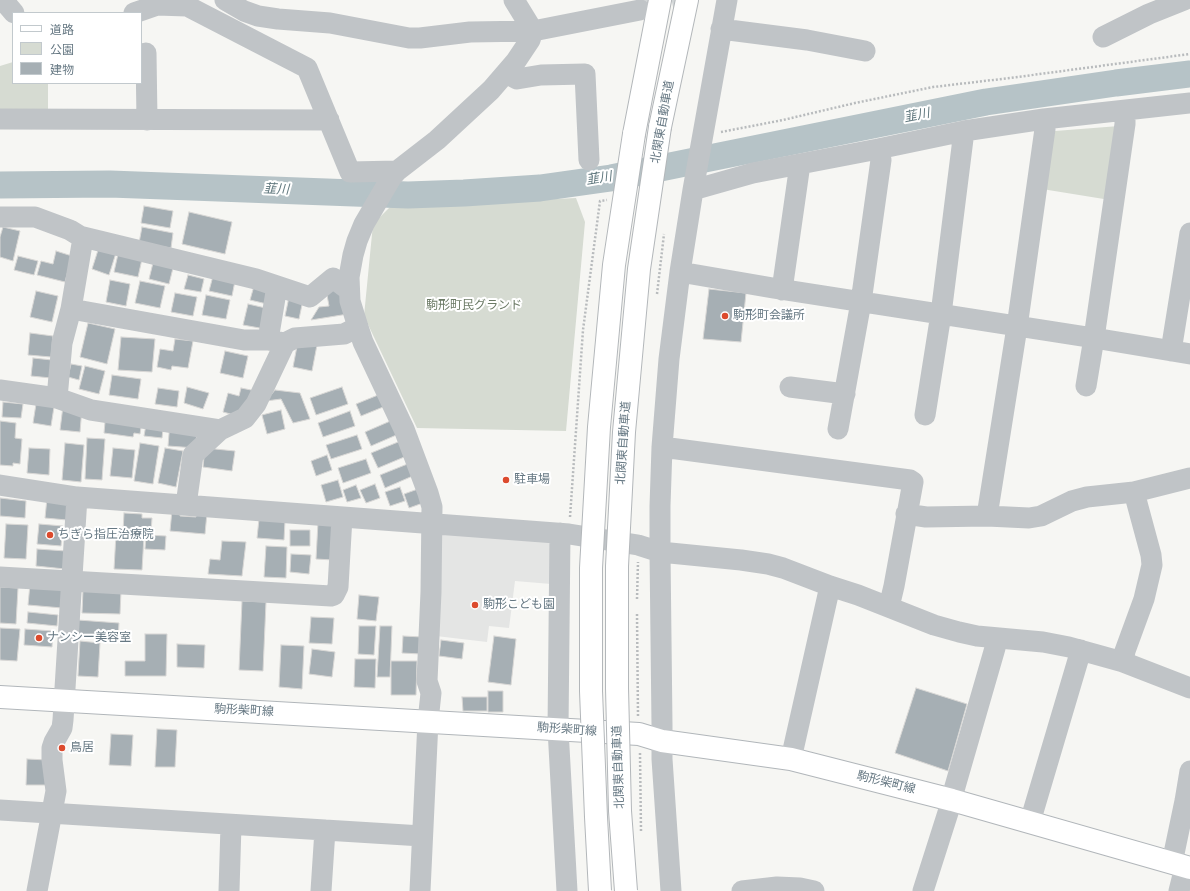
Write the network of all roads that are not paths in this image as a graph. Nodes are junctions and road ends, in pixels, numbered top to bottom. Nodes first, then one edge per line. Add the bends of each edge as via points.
1 (3, 0) edge
2 (225, 0) edge
3 (514, 0) edge
4 (660, 0) edge
5 (686, 0) edge
6 (727, 0) edge
7 (1184, 0) edge
8 (616, 8) edge
9 (640, 10) tunnel mouth
10 (13, 12) edge
11 (137, 12) edge
12 (721, 28) junction
13 (533, 31) junction
14 (1103, 37) dead end
15 (865, 51) dead end
16 (146, 53) dead end
17 (506, 73) junction
18 (1190, 102) edge
19 (1125, 110) junction
20 (0, 119) edge
21 (1044, 119) junction
22 (147, 120) junction
23 (329, 120) junction
24 (964, 131) junction
25 (878, 149) junction
26 (589, 160) dead end
27 (800, 164) junction
28 (394, 174) junction
29 (693, 187) junction
30 (0, 217) edge
31 (1190, 233) edge
32 (79, 236) junction
33 (680, 272) junction
34 (278, 286) junction
35 (349, 290) junction
36 (782, 290) junction
37 (861, 302) junction
38 (71, 309) junction
39 (941, 314) junction
40 (358, 326) junction
41 (1017, 327) junction
42 (1094, 338) junction
43 (277, 342) junction
44 (1181, 352) edge
45 (1086, 386) dead end
46 (790, 387) dead end
47 (0, 390) edge
48 (844, 394) junction
49 (57, 398) junction
50 (925, 415) dead end
51 (838, 429) dead end
52 (220, 430) junction
53 (662, 448) junction
54 (1190, 478) edge
55 (0, 485) edge
56 (1134, 492) junction
57 (77, 497) junction
58 (186, 505) junction
59 (906, 514) junction
60 (987, 516) junction
61 (342, 517) junction
62 (432, 524) junction
63 (560, 533) junction
64 (660, 552) junction
65 (0, 577) edge
66 (72, 581) junction
67 (830, 586) junction
68 (889, 607) junction
69 (997, 638) junction
70 (1081, 650) junction
71 (1123, 662) junction
72 (1190, 688) edge
73 (0, 696) edge
74 (65, 700) junction
75 (428, 721) junction
76 (558, 729) junction
77 (662, 741) junction
78 (790, 759) junction
79 (1190, 771) edge
80 (952, 800) junction
81 (0, 810) edge
82 (52, 812) junction
83 (1030, 822) junction
84 (231, 825) junction
85 (324, 830) junction
86 (422, 836) junction
87 (1183, 866) edge
88 (804, 890) edge
89 (38, 891) edge
90 (229, 891) edge
91 (321, 891) edge
92 (420, 891) edge
93 (566, 891) edge
94 (600, 891) edge
95 (626, 891) edge
96 (671, 891) edge
97 (742, 891) edge
98 (923, 891) edge
99 (1179, 891) edge

1 - 10 street
2 - 13 street via 258,16 330,23 409,38 470,32
3 - 13 street
4 - 94 main road, 北関東自動車道, bridge via 634,134 614,265 598,427 591,568 591,691
5 - 95 main road, 北関東自動車道, bridge via 660,127 638,276 624,432 617,566 617,688 620,811
6 - 12 street
7 - 14 street
8 - 9 street
8 - 13 street
11 - 23 street via 156,5 186,6 307,68
12 - 15 street
12 - 29 street
13 - 17 street via 527,46
16 - 22 street
17 - 26 street via 517,79 541,75 585,74
17 - 28 street via 437,140
18 - 19 street
19 - 21 street
19 - 42 street
20 - 22 street
21 - 24 street
21 - 41 street via 1045,129
22 - 23 street
23 - 28 street via 350,172
24 - 25 street
24 - 39 street
25 - 27 street
25 - 37 street via 881,160
27 - 29 street
27 - 36 street
28 - 35 street via 364,224 357,241
29 - 33 street
30 - 32 street via 35,217
31 - 44 street
32 - 34 street
32 - 38 street via 83,238
33 - 36 street
33 - 53 street via 669,359
34 - 35 street via 310,297 332,278
34 - 43 street
35 - 40 street
36 - 37 street
37 - 39 street
37 - 48 street
38 - 43 street via 244,340
38 - 49 street via 62,343
39 - 41 street
39 - 50 street
40 - 43 street via 344,334
40 - 62 street via 404,429 428,493 432,507
41 - 42 street
41 - 60 street
42 - 44 street
42 - 45 street
43 - 52 street via 256,404 245,418
46 - 48 street
47 - 49 street
48 - 51 street
49 - 52 street via 91,410
52 - 58 street via 193,455
53 - 59 street via 910,480 912,482
53 - 64 street
54 - 56 street
55 - 57 street
56 - 60 street via 1088,497 1072,501 1041,516 1029,518
56 - 71 street via 1152,565 1144,599
57 - 58 street
57 - 66 street
58 - 61 street
59 - 60 street via 926,517
59 - 68 street
61 - 62 street
61 - 66 street via 338,587 331,596
62 - 63 street
62 - 75 street via 427,681 431,693
63 - 64 street via 638,545
63 - 76 street
64 - 67 street via 768,564
64 - 77 street
65 - 66 street
66 - 74 street
67 - 68 street
67 - 78 street
68 - 69 street via 959,632
69 - 70 street via 1043,642
69 - 80 street
70 - 71 street
70 - 83 street
71 - 72 street
73 - 74 main road, 駒形柴町線
74 - 75 main road, 駒形柴町線
74 - 82 street via 62,728 52,748 56,785
75 - 76 main road, 駒形柴町線
75 - 86 street
76 - 77 main road, 駒形柴町線 via 639,734
76 - 93 street
77 - 78 main road, 駒形柴町線
77 - 96 street
78 - 80 main road, 駒形柴町線
79 - 87 street via 1185,801
80 - 83 main road, 駒形柴町線
80 - 98 street
81 - 82 street
82 - 84 street
82 - 89 street
83 - 87 main road, 駒形柴町線
84 - 85 street
84 - 90 street
85 - 86 street
85 - 91 street
86 - 92 street
87 - 99 street
88 - 97 street via 777,887

